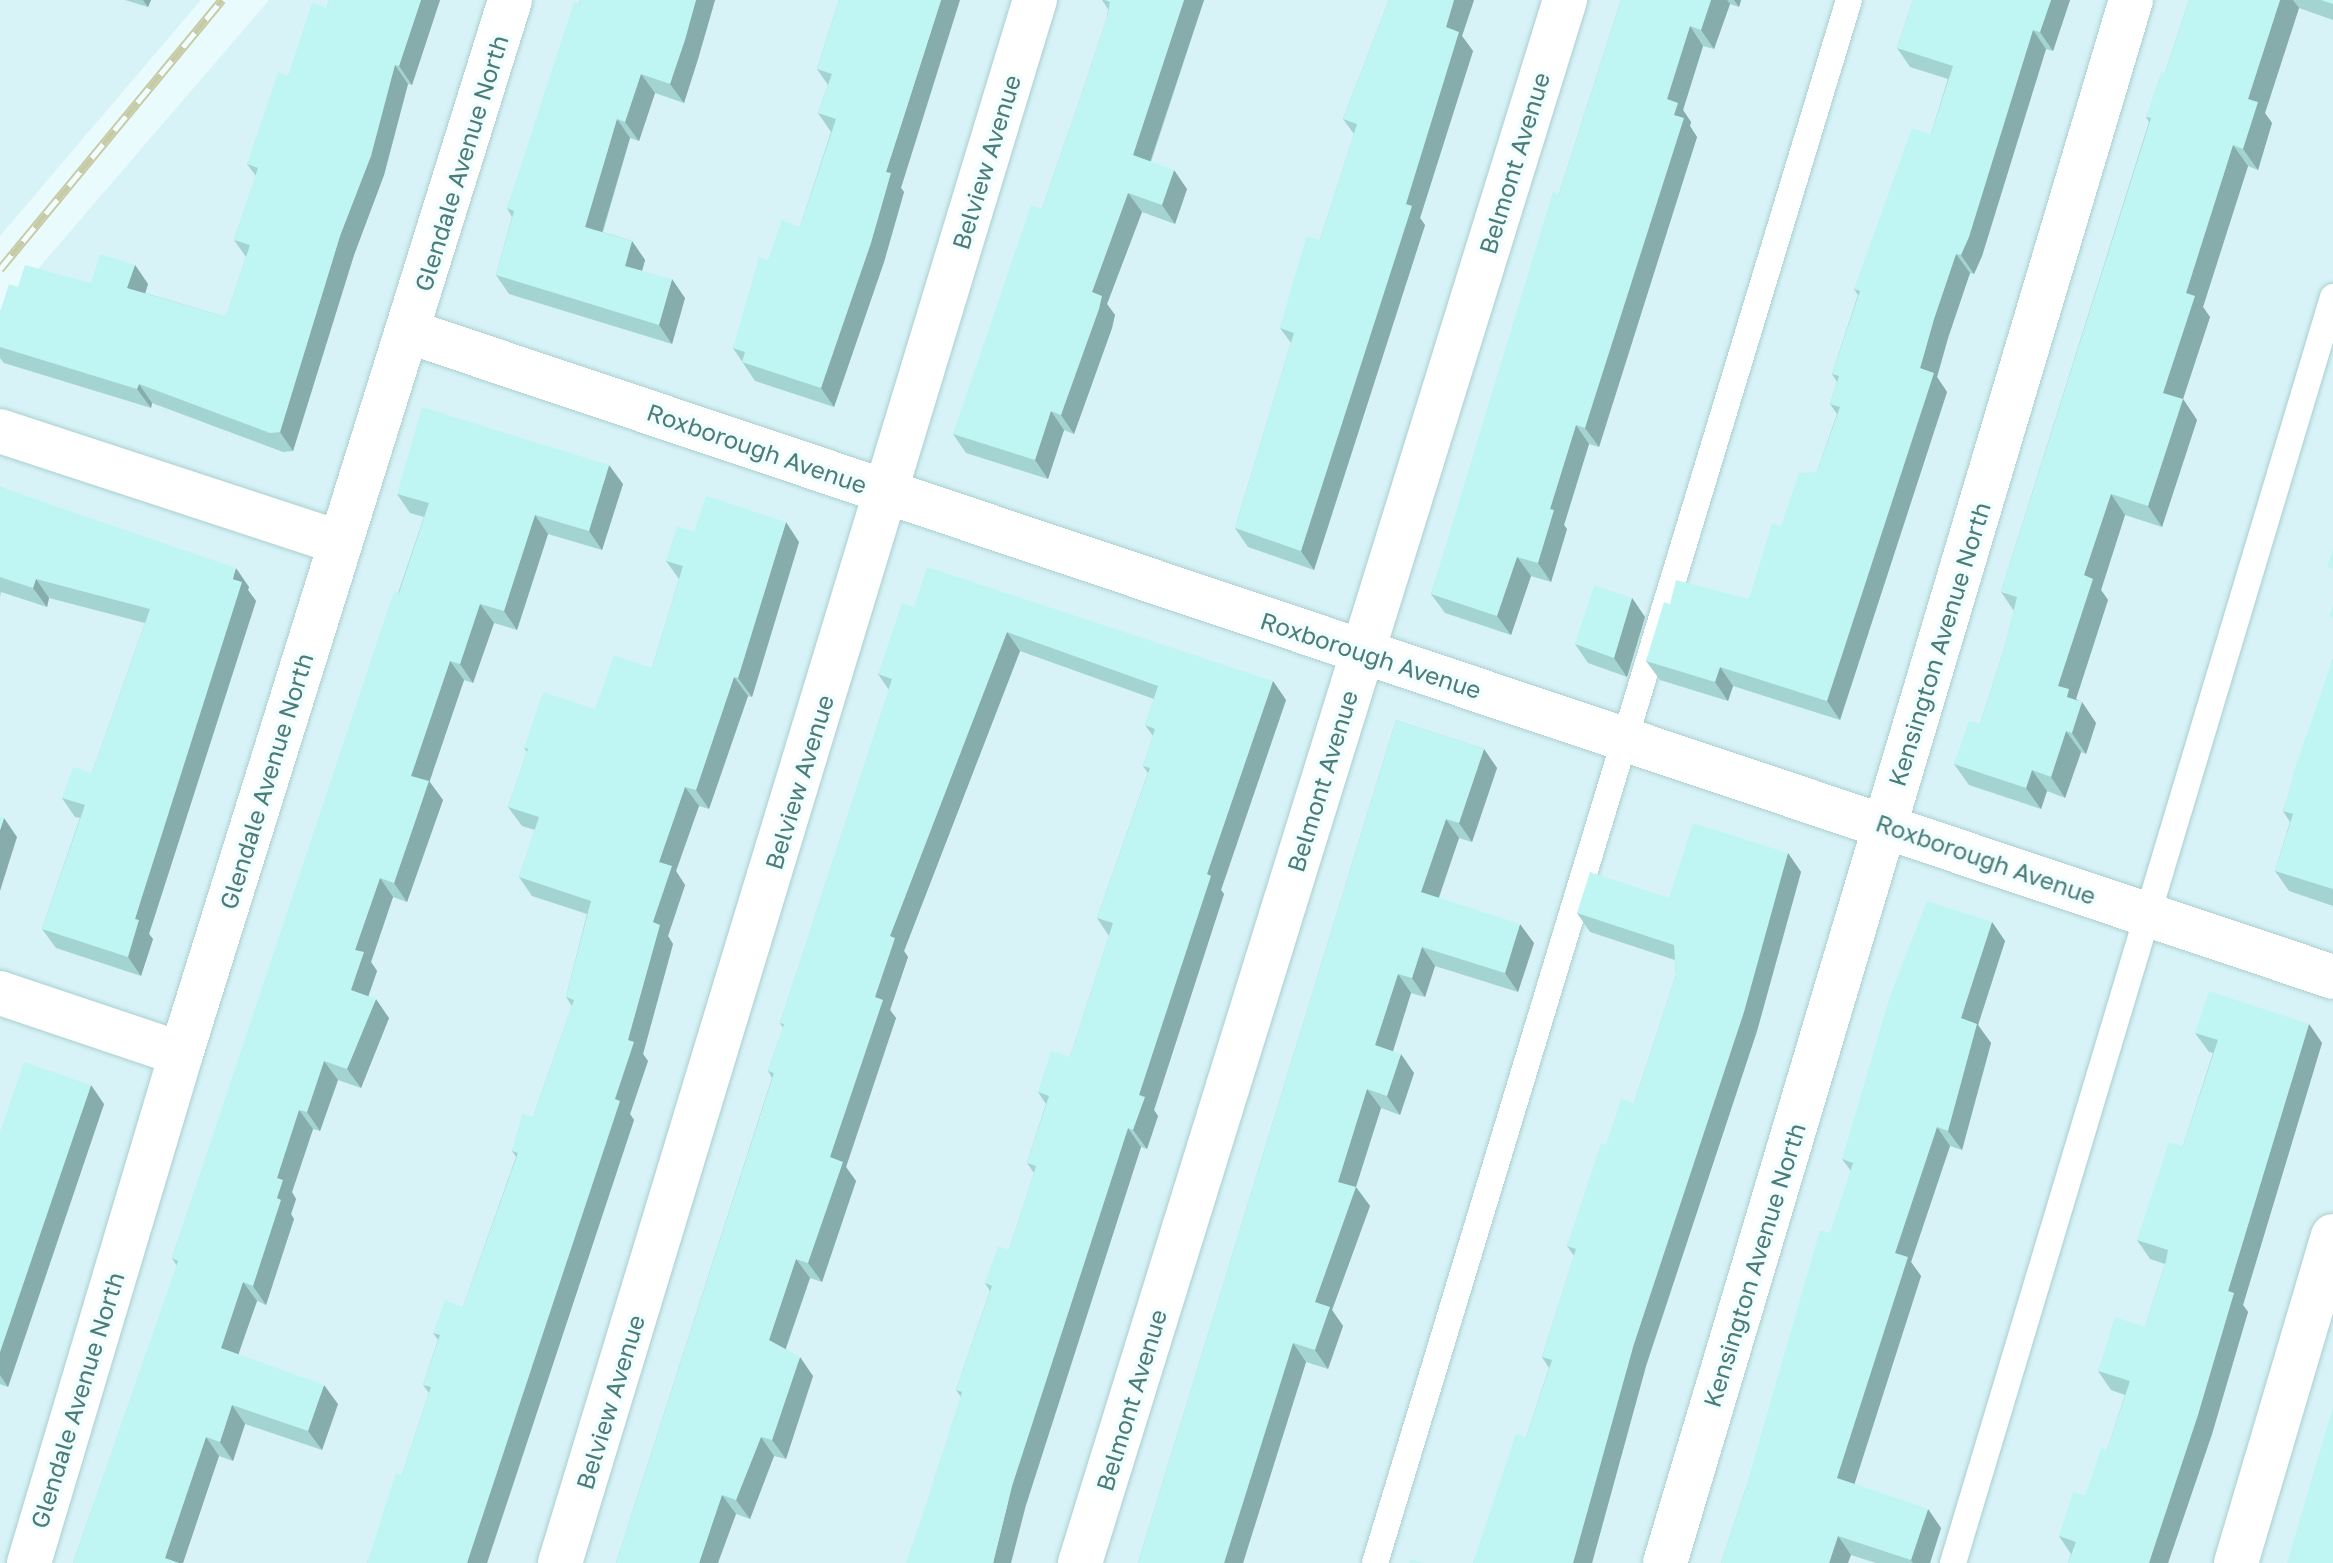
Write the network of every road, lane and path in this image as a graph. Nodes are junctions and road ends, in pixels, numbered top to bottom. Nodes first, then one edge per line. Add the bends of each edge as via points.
1 (510, 0) edge
2 (1035, 0) edge
3 (1565, 0) edge
4 (1849, 0) edge
5 (2131, 0) edge
6 (2333, 297) edge
7 (410, 332) junction
8 (0, 431) edge
9 (886, 492) junction
10 (340, 543) junction
11 (1362, 652) junction
12 (1628, 740) junction
13 (1886, 825) junction
14 (2147, 913) junction
15 (2333, 977) edge
16 (0, 993) edge
17 (181, 1054) junction
18 (2333, 1236) edge
19 (29, 1563) edge
20 (560, 1563) edge
21 (1080, 1563) edge
22 (1375, 1563) edge
23 (1665, 1563) edge
24 (1953, 1563) edge
25 (2236, 1563) edge

1 - 7 street, Glendale Avenue North
2 - 9 street, Belview Avenue
3 - 11 street, Belmont Avenue
4 - 12 lane
5 - 13 street, Kensington Avenue North
6 - 14 lane
7 - 9 street, Roxborough Avenue
7 - 10 street, Glendale Avenue North
8 - 10 street
9 - 11 street, Roxborough Avenue
9 - 20 street, Belview Avenue
10 - 17 street, Glendale Avenue North
11 - 12 street, Roxborough Avenue
11 - 21 street, Belmont Avenue
12 - 13 street, Roxborough Avenue
12 - 22 lane
13 - 14 street, Roxborough Avenue
13 - 23 street, Kensington Avenue North
14 - 15 street, Roxborough Avenue
14 - 24 lane
16 - 17 street
17 - 19 street, Glendale Avenue North
18 - 25 street

